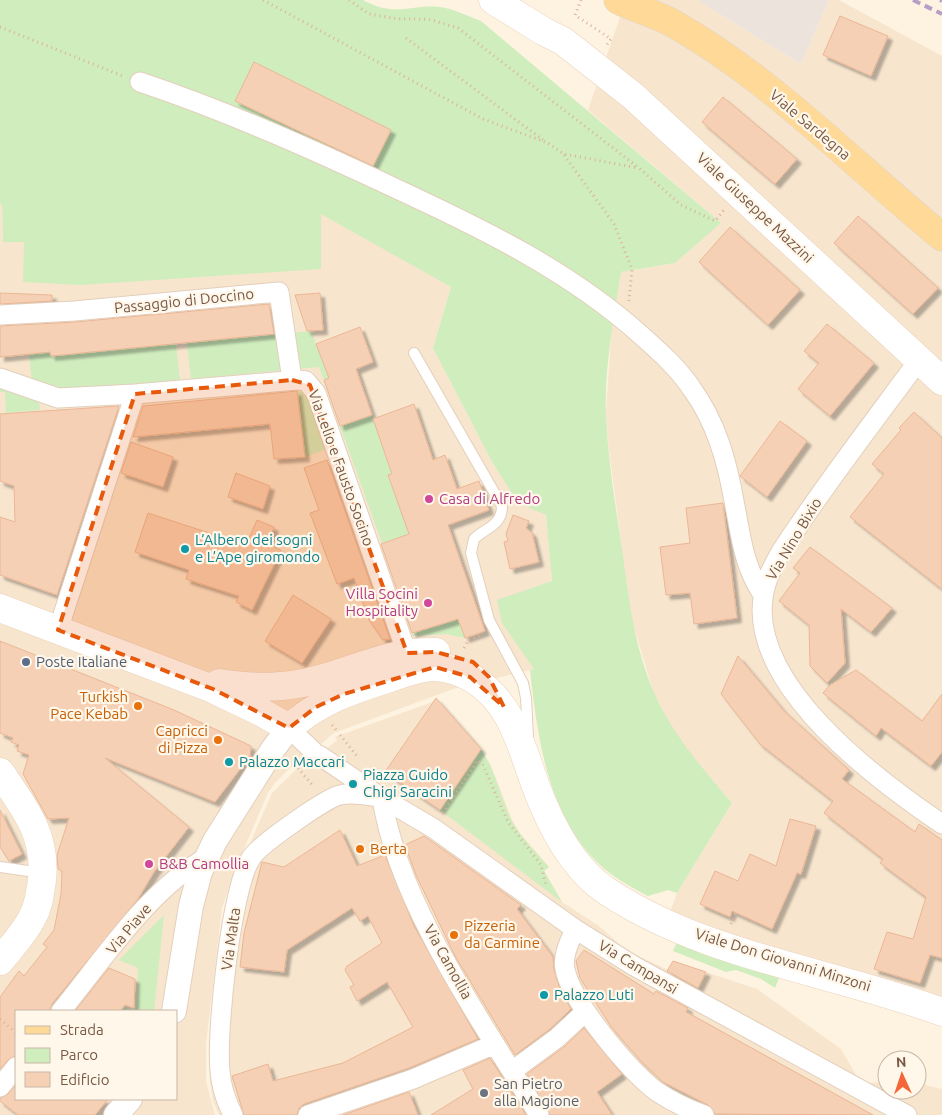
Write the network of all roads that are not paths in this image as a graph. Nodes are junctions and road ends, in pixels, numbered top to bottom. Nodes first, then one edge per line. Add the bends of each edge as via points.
1 (493, 0) edge
2 (519, 0) edge
3 (618, 0) edge
4 (647, 0) edge
5 (672, 23) junction
6 (563, 41) junction
7 (140, 82) road end
8 (942, 238) edge
9 (0, 315) edge
10 (414, 353) dead end
11 (919, 360) junction
12 (0, 378) edge
13 (292, 380) junction
14 (942, 381) edge
15 (135, 394) junction
16 (763, 595) junction
17 (0, 608) edge
18 (58, 630) junction
19 (410, 662) junction
20 (185, 678) junction
21 (289, 728) junction
22 (528, 768) junction
23 (0, 772) edge
24 (382, 798) junction
25 (942, 824) edge
26 (206, 858) junction
27 (0, 867) edge
28 (43, 873) junction
29 (575, 929) junction
30 (0, 961) edge
31 (62, 1010) edge
32 (174, 1010) edge
33 (586, 1012) junction
34 (942, 1012) edge
35 (495, 1044) junction
36 (15, 1067) edge
37 (512, 1071) junction
38 (0, 1087) edge
39 (129, 1100) edge
40 (116, 1115) edge
41 (232, 1115) edge
42 (308, 1115) edge
43 (539, 1115) edge
44 (704, 1115) edge
45 (907, 1115) edge

1 - 6 main road, Viale Giuseppe Mazzini via 542,32
2 - 6 main road, Viale Giuseppe Mazzini
3 - 5 main road, Viale Sardegna
4 - 5 main road, Viale Sardegna
5 - 8 main road, Viale Sardegna via 776,96
6 - 11 main road, Viale Giuseppe Mazzini via 633,96
7 - 16 street via 264,128 469,223 550,268 620,317 681,374 708,417 724,456 748,568
9 - 13 street, Passaggio di Doccino via 74,312 279,292
10 - 22 lane via 502,506 496,524 474,539 470,553 492,628 523,683
11 - 14 main road, Viale Giuseppe Mazzini
11 - 16 street, Via Nino Bixio via 795,531 774,565
12 - 15 street, Via Lelio e Fausto Socino via 58,398
13 - 15 street, Via Lelio e Fausto Socino
13 - 19 street, Via Lelio e Fausto Socino via 306,381 316,393
15 - 18 street
16 - 25 street, Via Nino Bixio via 765,635 770,652 792,692 870,770
17 - 18 main road
18 - 20 main road
19 - 20 main road via 278,687 250,687
19 - 21 main road, Viale Don Giovanni Minzoni via 305,714
19 - 22 main road, Viale Don Giovanni Minzoni via 462,673 485,687 504,707 516,729
20 - 21 main road via 246,704
21 - 24 street via 316,753
21 - 26 street
22 - 34 main road, Viale Don Giovanni Minzoni via 549,819 566,848 595,882 618,898 677,927 737,949 877,989
23 - 28 main road via 37,831
24 - 29 street, Via Campansi via 434,828
24 - 35 street, Via Camollia via 394,848 418,905
24 - 41 street, Via Malta via 348,794 326,801 261,846 245,869 232,924 220,1042 222,1083
26 - 31 street, Via Piave via 164,889
26 - 32 street via 191,906
27 - 28 lane
28 - 30 main road via 33,918
29 - 33 street via 566,951 564,967
29 - 45 street, Via Campansi via 682,994
33 - 37 street
33 - 44 street via 649,1084 673,1102
35 - 37 street, Via Camollia
35 - 42 street via 414,1079
36 - 38 street
37 - 43 street, Via Camollia
39 - 40 street

